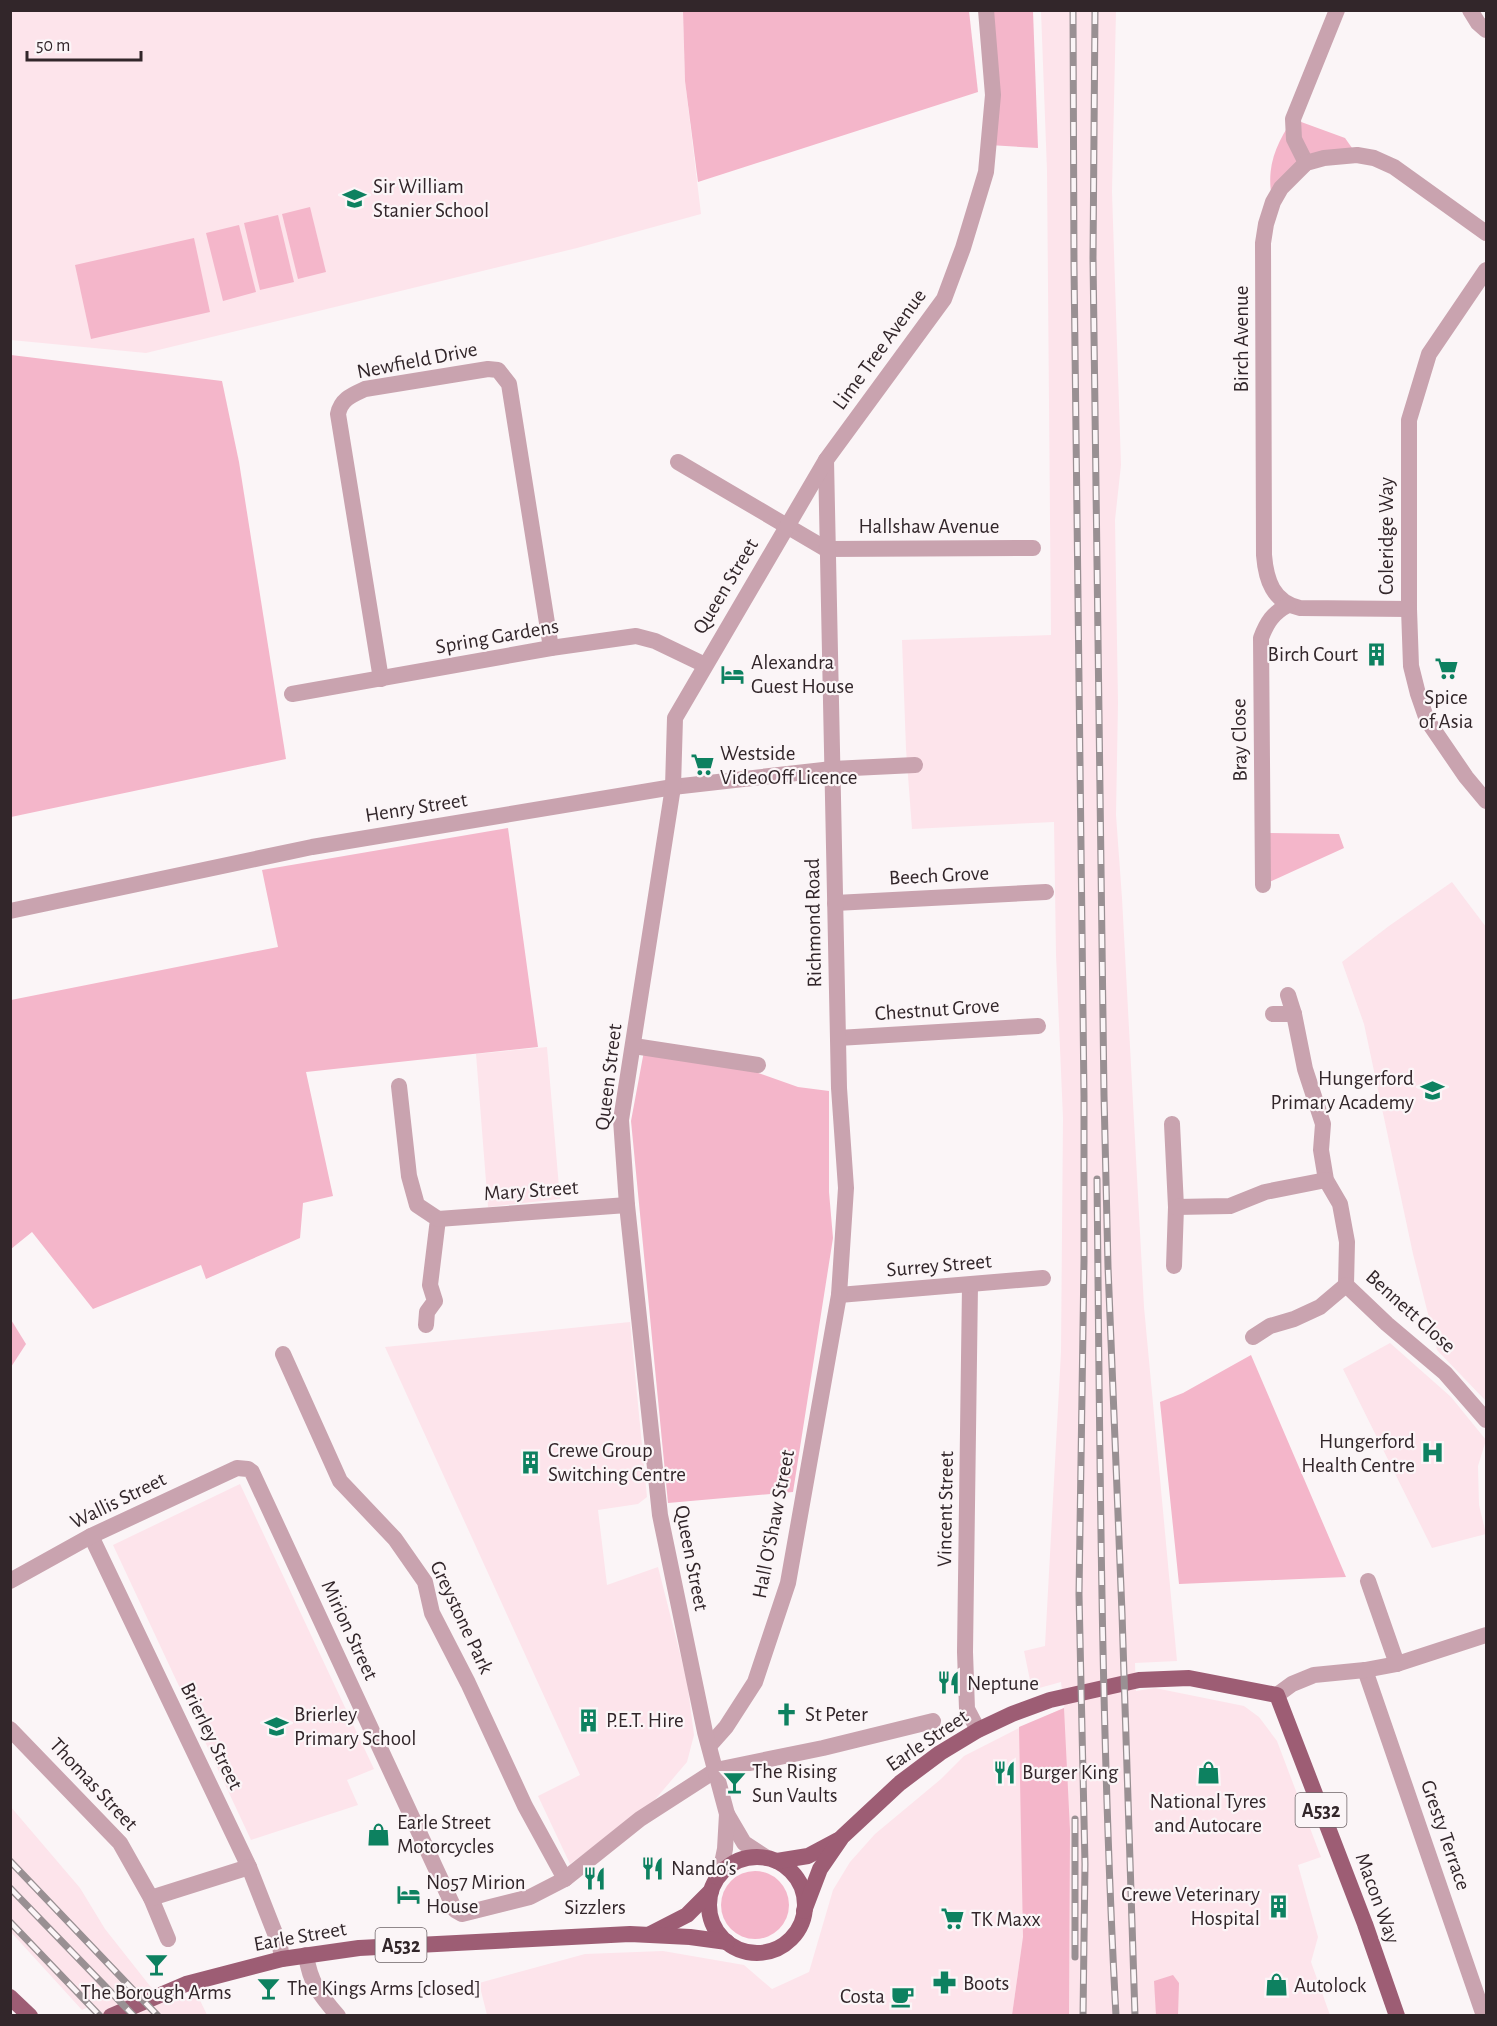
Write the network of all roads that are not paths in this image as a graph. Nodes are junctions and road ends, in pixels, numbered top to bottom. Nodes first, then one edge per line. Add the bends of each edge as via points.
1 (986, 10) edge
2 (1337, 10) edge
3 (1470, 10) edge
4 (1486, 30) edge
5 (1306, 162) junction
6 (1486, 233) edge
7 (1486, 270) edge
8 (1481, 291) edge
9 (826, 460) junction
10 (678, 462) dead end
11 (788, 525) junction
12 (1033, 548) dead end
13 (826, 549) junction
14 (1288, 605) junction
15 (1409, 609) junction
16 (551, 648) junction
17 (705, 665) junction
18 (381, 679) junction
19 (292, 694) dead end
20 (915, 765) dead end
21 (832, 769) junction
22 (674, 787) junction
23 (1486, 801) edge
24 (1263, 885) dead end
25 (1046, 892) dead end
26 (835, 903) junction
27 (10, 911) edge
28 (1288, 995) dead end
29 (1273, 1014) dead end
30 (1294, 1014) junction
31 (1038, 1026) dead end
32 (838, 1038) junction
33 (634, 1046) junction
34 (758, 1065) dead end
35 (399, 1086) dead end
36 (1172, 1124) dead end
37 (1326, 1180) junction
38 (627, 1205) junction
39 (1176, 1207) junction
40 (438, 1219) junction
41 (1174, 1266) dead end
42 (1043, 1278) dead end
43 (970, 1285) junction
44 (1346, 1285) junction
45 (839, 1295) junction
46 (426, 1324) dead end
47 (1253, 1337) dead end
48 (283, 1354) dead end
49 (1486, 1419) edge
50 (248, 1469) joint
51 (92, 1536) junction
52 (10, 1581) edge
53 (1368, 1581) dead end
54 (1486, 1635) edge
55 (1397, 1664) junction
56 (1365, 1670) junction
57 (1277, 1695) junction
58 (933, 1721) dead end
59 (10, 1729) edge
60 (978, 1730) junction
61 (710, 1745) junction
62 (717, 1770) junction
63 (727, 1814) junction
64 (842, 1837) junction
65 (772, 1859) junction
66 (249, 1867) junction
67 (720, 1873) junction
68 (565, 1879) junction
69 (711, 1891) junction
70 (151, 1898) junction
71 (454, 1910) joint
72 (804, 1911) junction
73 (649, 1934) junction
74 (168, 1939) dead end
75 (727, 1942) junction
76 (306, 1955) junction
77 (282, 1959) junction
78 (10, 1997) edge
79 (30, 2016) edge
80 (111, 2016) edge
81 (338, 2016) edge
82 (1397, 2016) edge
83 (1484, 2016) edge

1 - 9 street, Lime Tree Avenue via 993,95 986,172 963,248 944,299
2 - 5 street via 1293,119 1294,139
3 - 4 street
5 - 6 street via 1350,155 1374,158 1394,167
5 - 14 street, Birch Avenue via 1273,202 1263,243 1264,555 1270,585
7 - 8 street, Coleridge Way
8 - 15 street, Coleridge Way via 1429,354 1408,420
9 - 11 street, Queen Street
9 - 13 street, Richmond Road
10 - 11 street
11 - 13 street
11 - 17 street, Queen Street
12 - 13 street, Hallshaw Avenue
13 - 21 street, Richmond Road
14 - 15 street
14 - 24 street, Bray Close via 1275,612 1261,638
15 - 23 street, Coleridge Way via 1411,666 1427,720
16 - 17 street, Spring Gardens via 636,636
16 - 18 street, Spring Gardens
16 - 18 street, Newfield Drive via 509,384 498,370 488,369 365,389 348,397 338,414
17 - 22 street, Queen Street via 675,718
18 - 19 street, Spring Gardens
20 - 21 street, Henry Street
21 - 22 street, Henry Street
21 - 26 street, Richmond Road
22 - 27 street, Henry Street via 312,847
22 - 33 street, Queen Street
25 - 26 street, Beech Grove
26 - 32 street, Richmond Road
28 - 30 street, Bennett Close
29 - 30 street
30 - 37 street, Bennett Close via 1305,1069 1323,1124 1321,1150
31 - 32 street, Chestnut Grove
32 - 45 street, Richmond Road via 846,1188
33 - 34 street
33 - 38 street, Queen Street via 621,1120
35 - 40 street via 409,1176 417,1205
36 - 39 street
37 - 39 street via 1265,1192 1230,1206
37 - 44 street, Bennett Close via 1340,1204 1347,1242
38 - 40 street, Mary Street
38 - 61 street, Queen Street via 660,1515
39 - 41 street
40 - 46 street via 430,1285 435,1301 427,1312
42 - 43 street, Surrey Street
43 - 45 street, Surrey Street
43 - 60 street, Vincent Street via 965,1652 967,1709
44 - 47 street via 1320,1307 1270,1326
44 - 49 street, Bennett Close via 1445,1373
45 - 61 street, Hall O'Shaw Street via 788,1583 755,1682
48 - 68 street, Greystone Park via 340,1480 395,1539 425,1582 432,1613 525,1806
50 - 51 street, Wallis Street via 237,1468
50 - 71 street, Mirion Street via 255,1476
51 - 52 street, Wallis Street
51 - 66 street, Brierley Street
53 - 55 street
54 - 55 street
55 - 56 street
56 - 57 street via 1314,1675
56 - 83 street, Gresty Terrace
57 - 60 main road, Earle Street via 1189,1678 1139,1680 1050,1700
57 - 82 main road, Macon Way / A532
58 - 62 street, Earle Street
59 - 70 street, Thomas Street via 120,1843
60 - 64 main road, Earle Street via 900,1783
61 - 62 street, Queen Street
62 - 63 street, Queen Street
62 - 68 street, Earle Street via 640,1819
63 - 65 street via 744,1843
63 - 67 street
64 - 65 main road, Earle Street via 808,1856
64 - 72 main road, Earle Street via 820,1869
65 - 67 main road via 742,1859
65 - 72 main road via 790,1870 799,1882
66 - 70 street
66 - 77 street, Brierley Street
67 - 69 main road
68 - 71 street, Earle Street via 530,1898 462,1914
69 - 73 main road, Earle Street / A532 via 687,1916
69 - 75 main road via 711,1919
70 - 74 street, Thomas Street
72 - 75 main road via 796,1931 777,1948 752,1952
73 - 75 main road, Earle Street / A532
73 - 76 main road, Earle Street / A532 via 403,1945
76 - 77 main road, Earle Street / A532
76 - 81 street via 314,1987
77 - 80 main road, Earle Street / A532 via 186,1984
78 - 79 main road

